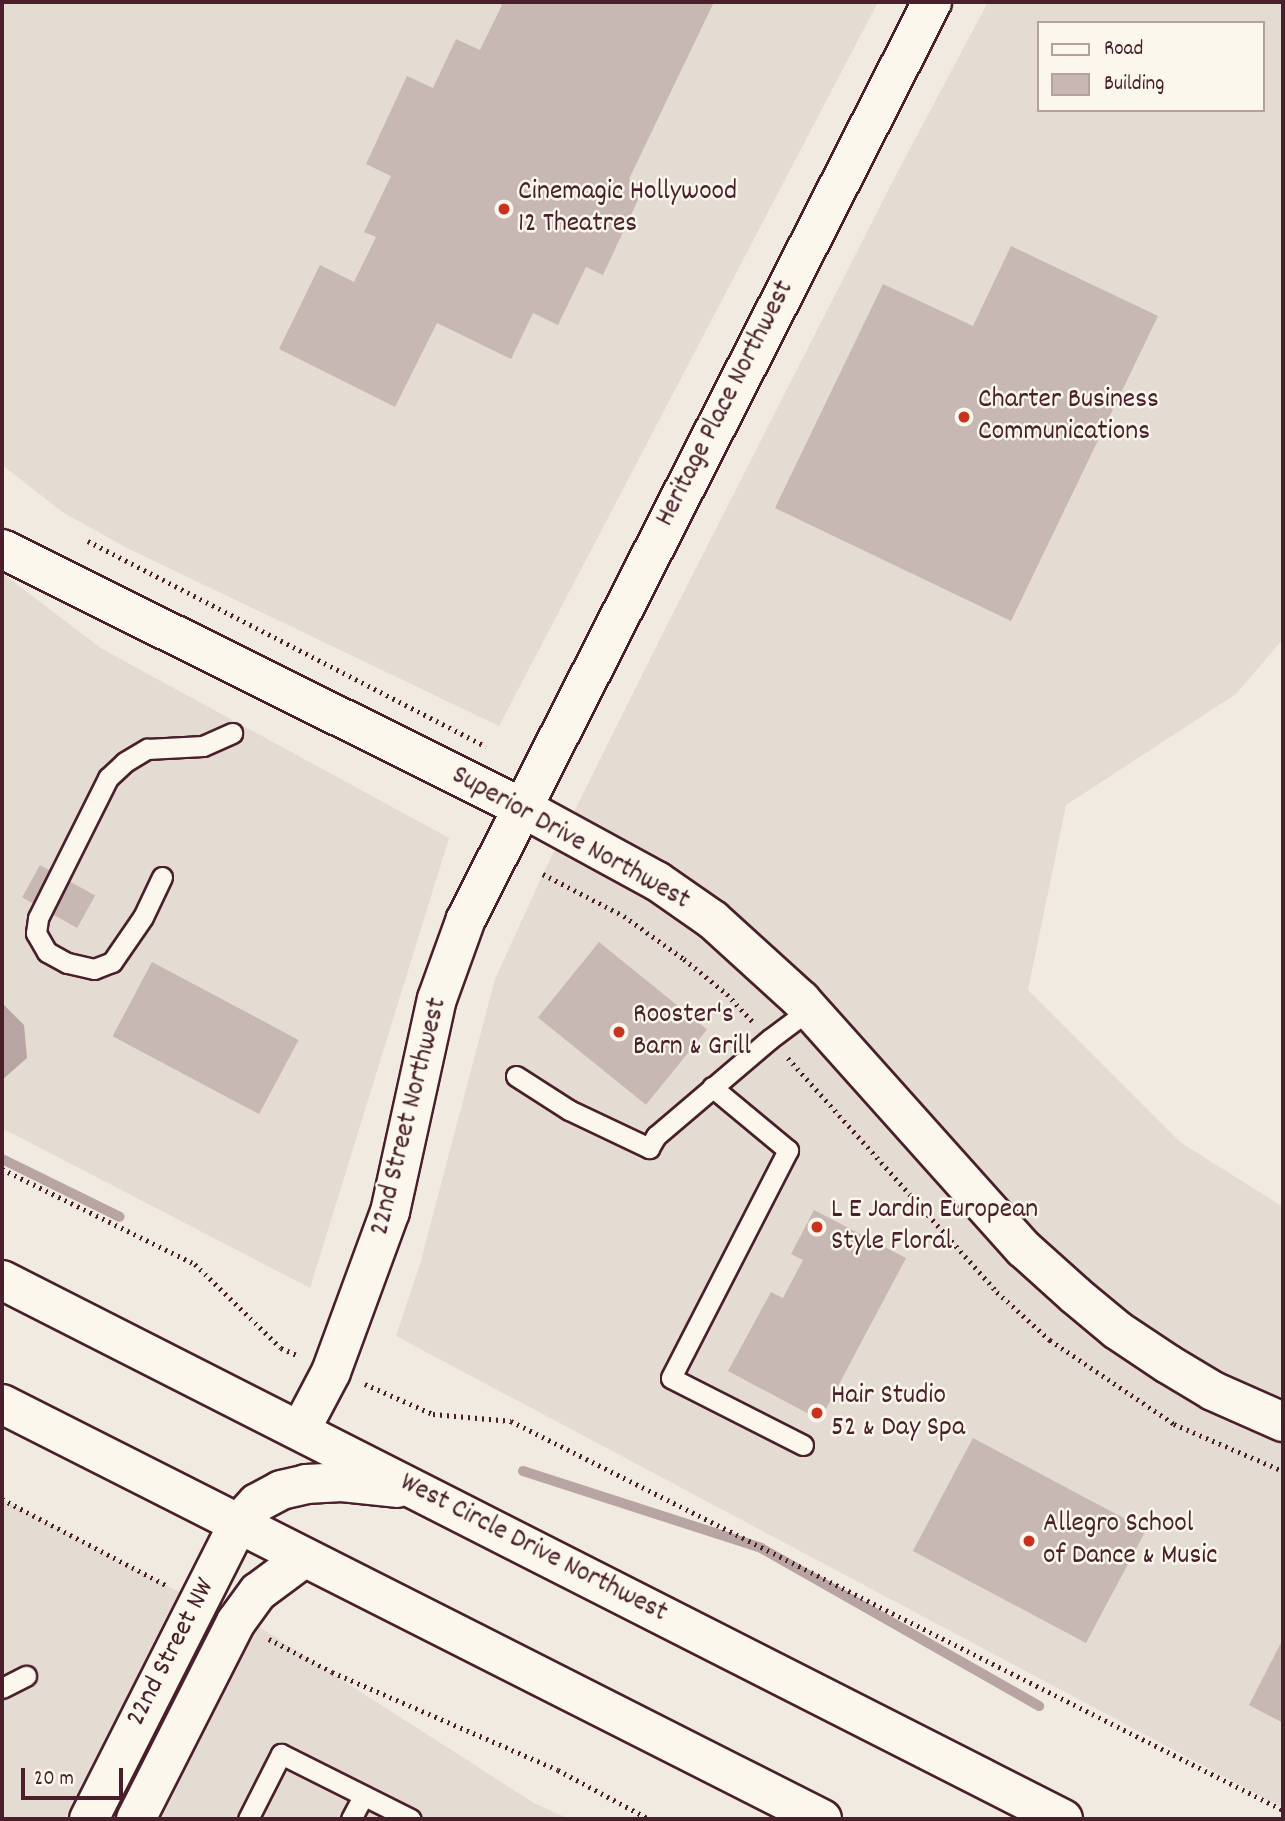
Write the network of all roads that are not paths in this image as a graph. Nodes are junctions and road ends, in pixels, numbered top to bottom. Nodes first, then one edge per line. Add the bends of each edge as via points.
1 (932, 2) edge
2 (2, 549) edge
3 (232, 733) dead end
4 (521, 807) junction
5 (162, 877) dead end
6 (810, 1009) junction
7 (516, 1076) dead end
8 (712, 1087) junction
9 (2, 1280) edge
10 (2, 1404) edge
11 (1283, 1422) edge
12 (301, 1429) junction
13 (803, 1445) dead end
14 (416, 1489) junction
15 (238, 1524) junction
16 (304, 1558) junction
17 (26, 1675) dead end
18 (2, 1688) edge
19 (363, 1796) junction
20 (89, 1819) edge
21 (136, 1819) edge
22 (247, 1819) edge
23 (351, 1819) edge
24 (411, 1819) edge
25 (822, 1819) edge
26 (1063, 1819) edge

1 - 4 street, Heritage Place Northwest
2 - 4 street, Superior Drive Northwest
3 - 5 lane via 204,746 147,749 108,778 38,918 36,933 47,952 67,963 94,969 112,962 144,917
4 - 6 street, Superior Drive Northwest via 657,881 702,912 762,961
4 - 12 street, 22nd Street Northwest via 466,919 437,999 390,1212 331,1372
6 - 8 lane
6 - 11 street, Superior Drive Northwest via 1024,1249 1075,1295 1168,1364 1213,1391
7 - 8 lane via 569,1110 649,1148 656,1136
8 - 13 lane via 788,1150 671,1378
9 - 12 street, West Circle Drive Northwest
10 - 15 street
12 - 14 street, West Circle Drive Northwest
14 - 15 street, 22nd Street NW via 342,1482 306,1484 257,1503
14 - 26 street, West Circle Drive Northwest
15 - 16 street
15 - 20 street, 22nd Street NW
16 - 21 street, 22nd Street NW via 258,1592 236,1622
16 - 25 street
17 - 18 lane
19 - 22 lane via 281,1754
19 - 23 lane
19 - 24 lane

